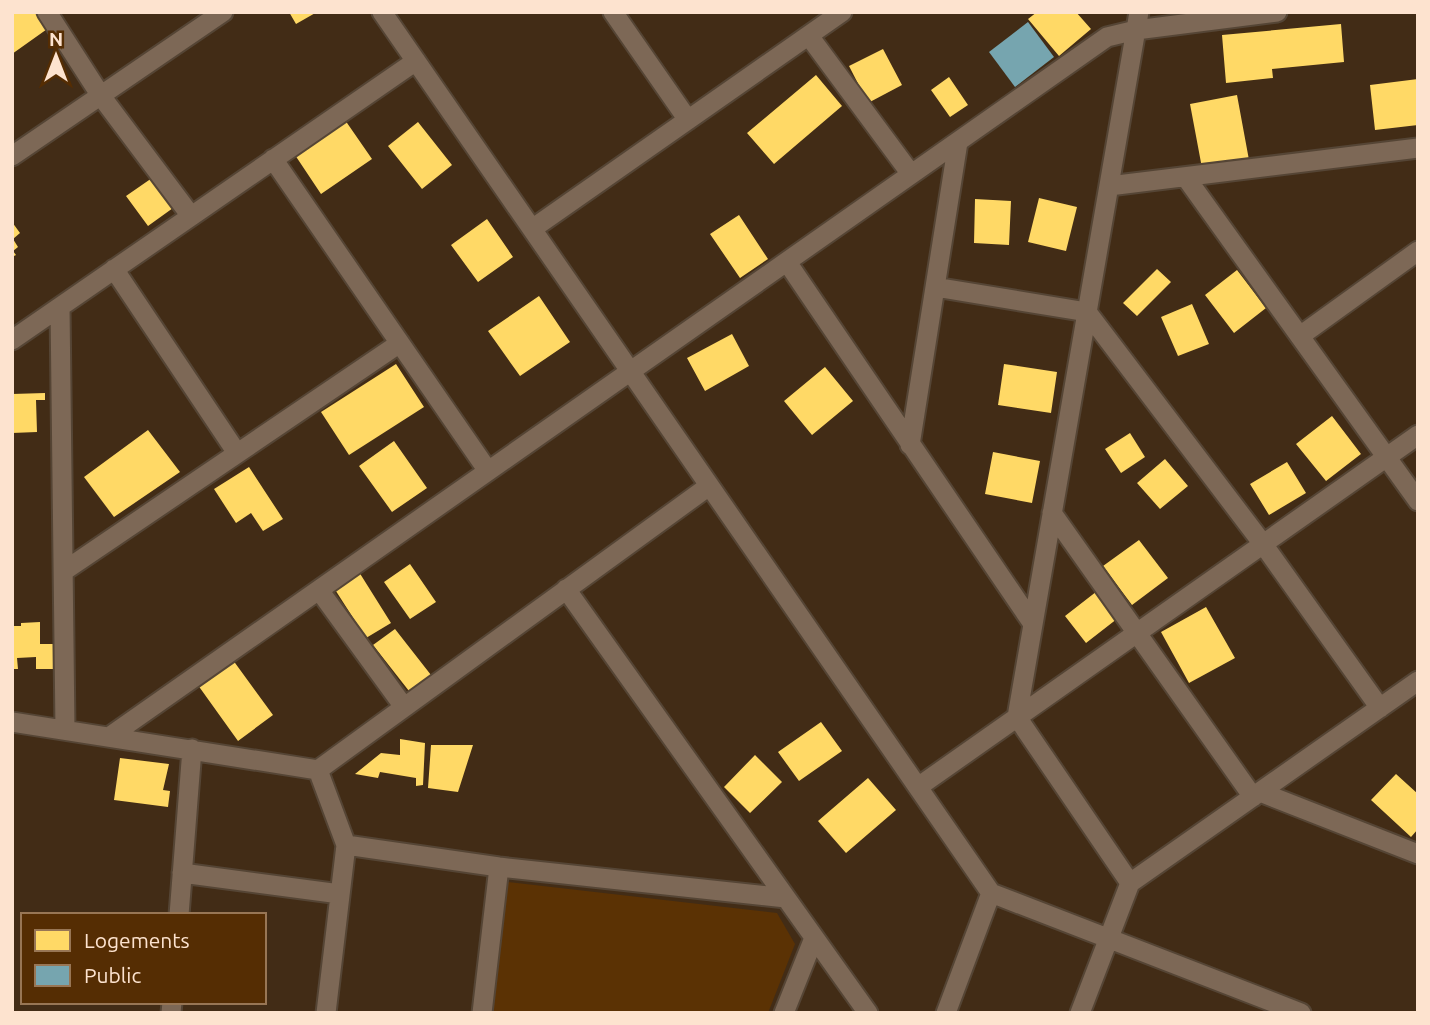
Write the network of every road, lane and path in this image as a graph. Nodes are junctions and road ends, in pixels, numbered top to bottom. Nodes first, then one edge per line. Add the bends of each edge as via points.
1 (47, 12) edge
2 (223, 12) edge
3 (382, 12) edge
4 (613, 12) edge
5 (842, 12) edge
6 (1277, 12) edge
7 (1137, 21) edge
8 (809, 36) junction
9 (416, 61) junction
10 (101, 96) junction
11 (688, 120) junction
12 (958, 142) junction
13 (1418, 148) edge
14 (12, 156) edge
15 (273, 159) junction
16 (911, 174) junction
17 (1187, 179) junction
18 (1109, 186) junction
19 (191, 216) junction
20 (532, 229) junction
21 (1418, 251) edge
22 (787, 262) junction
23 (114, 270) junction
24 (935, 287) junction
25 (60, 306) junction
26 (1087, 312) junction
27 (1300, 336) junction
28 (12, 340) edge
29 (400, 343) junction
30 (630, 371) junction
31 (1418, 435) edge
32 (910, 445) junction
33 (237, 453) junction
34 (1386, 457) junction
35 (488, 471) junction
36 (709, 486) junction
37 (1418, 501) edge
38 (1052, 513) junction
39 (1263, 544) junction
40 (64, 571) junction
41 (566, 589) junction
42 (319, 590) junction
43 (1032, 624) junction
44 (1139, 631) junction
45 (1418, 681) edge
46 (404, 707) junction
47 (1380, 708) junction
48 (1017, 717) junction
49 (12, 722) edge
50 (65, 729) junction
51 (109, 737) junction
52 (192, 750) junction
53 (318, 770) junction
54 (918, 787) junction
55 (1256, 794) junction
56 (346, 845) junction
57 (1418, 854) edge
58 (499, 867) junction
59 (182, 873) junction
60 (1130, 883) junction
61 (340, 894) junction
62 (991, 894) junction
63 (786, 898) junction
64 (179, 913) edge
65 (814, 937) junction
66 (1109, 939) junction
67 (326, 1013) edge
68 (482, 1013) edge
69 (784, 1013) edge
70 (868, 1013) edge
71 (946, 1013) edge
72 (1080, 1013) edge
73 (1301, 1013) edge

1 - 10 street
2 - 10 street
3 - 9 street
4 - 11 street
5 - 8 street
6 - 7 street
7 - 12 street via 1107,37
7 - 18 street
8 - 11 street
8 - 16 street
9 - 15 street
9 - 20 street
10 - 14 street
10 - 19 street
11 - 20 street
12 - 16 street
12 - 24 street
13 - 17 street
15 - 19 street
15 - 29 street
16 - 22 street
17 - 18 street
17 - 27 street
18 - 26 street
19 - 23 street
20 - 30 street
21 - 27 street
22 - 30 street
22 - 32 street
23 - 25 street
23 - 33 street
24 - 26 street
24 - 32 street
25 - 28 street
25 - 40 street
26 - 38 street
26 - 39 street
27 - 34 street
29 - 33 street
29 - 35 street
30 - 35 street
30 - 36 street
31 - 34 street
32 - 43 street
33 - 40 street
34 - 37 street
34 - 39 street
35 - 42 street
36 - 41 street
36 - 54 street
38 - 43 street
38 - 44 street
39 - 44 street
39 - 47 street
40 - 50 street
41 - 46 street
41 - 63 street
42 - 46 street
42 - 51 street
43 - 48 street
44 - 48 street
44 - 55 street
45 - 47 street
46 - 53 street
47 - 55 street
48 - 54 street
48 - 60 street
49 - 50 street
50 - 51 street
51 - 52 street
52 - 53 street
52 - 59 street
53 - 56 street
54 - 62 street
55 - 57 street
55 - 60 street
56 - 58 street
56 - 61 street
58 - 63 street
58 - 68 street
59 - 61 street
59 - 64 street
60 - 66 street
61 - 67 street
62 - 66 street
62 - 71 street
63 - 65 street
65 - 69 street
65 - 70 street
66 - 72 street
66 - 73 street

